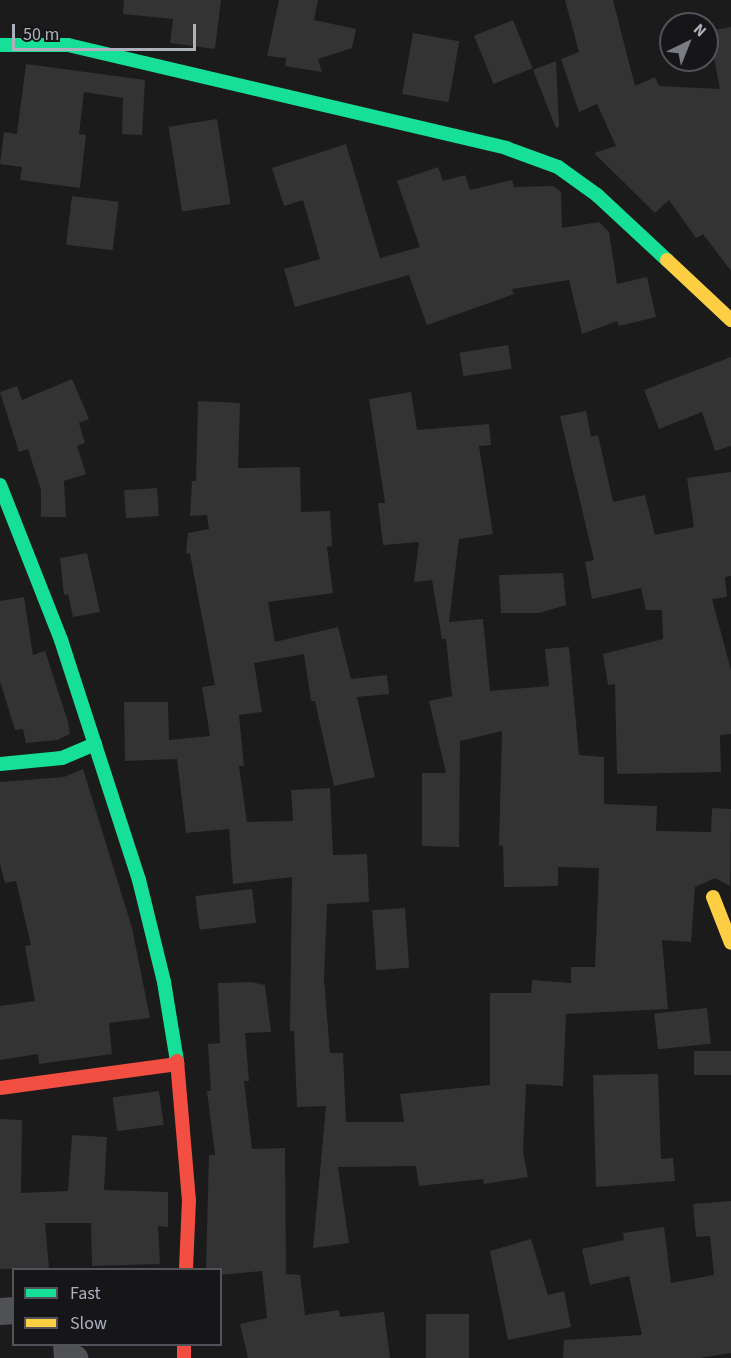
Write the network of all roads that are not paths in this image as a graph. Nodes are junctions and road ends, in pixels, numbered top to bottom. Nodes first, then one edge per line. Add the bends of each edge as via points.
1 (0, 45) edge
2 (731, 320) edge
3 (0, 485) edge
4 (95, 744) junction
5 (0, 764) edge
6 (713, 897) dead end
7 (731, 943) edge
8 (177, 1064) junction
9 (0, 1088) edge
10 (186, 1268) edge
11 (66, 1346) edge
12 (75, 1358) edge

1 - 2 street via 68,45 198,72 558,167 613,207
3 - 4 street
4 - 5 street via 62,758
4 - 8 street via 139,880 164,982
6 - 7 street
8 - 9 street
8 - 10 street via 189,1200
11 - 12 street via 67,1355

